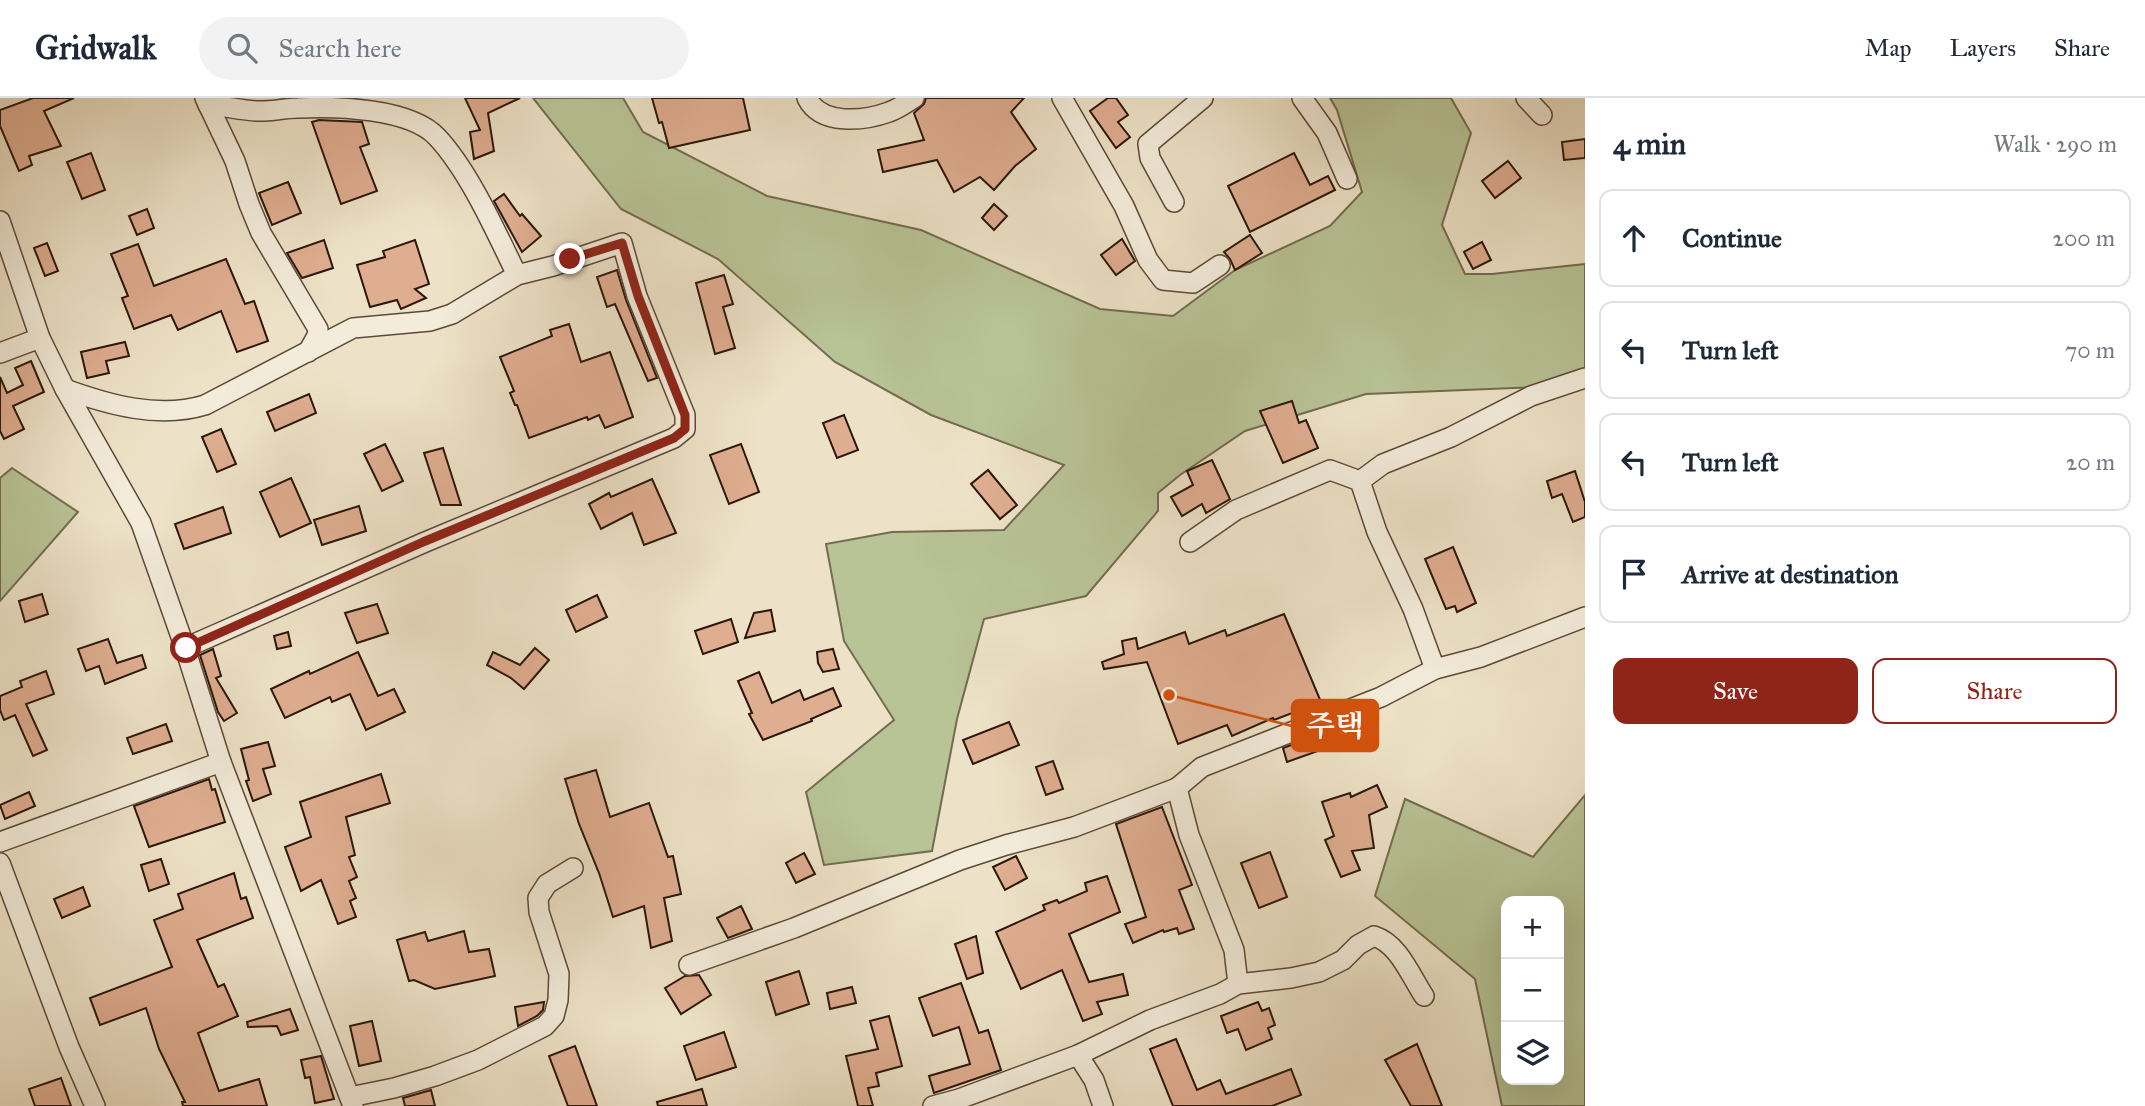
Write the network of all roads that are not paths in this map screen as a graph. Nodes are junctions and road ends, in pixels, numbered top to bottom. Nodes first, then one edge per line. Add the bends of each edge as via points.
1 (807, 98) edge
2 (914, 98) edge
3 (1062, 98) edge
4 (1203, 98) edge
5 (1302, 98) edge
6 (1526, 98) edge
7 (206, 101) edge
8 (1542, 115) dead end
9 (1347, 179) dead end
10 (1174, 202) dead end
11 (0, 221) edge
12 (1220, 265) dead end
13 (517, 275) junction
14 (40, 338) junction
15 (308, 352) junction
16 (0, 353) edge
17 (1585, 378) edge
18 (65, 389) junction
19 (1360, 481) junction
20 (1190, 542) dead end
21 (1585, 617) edge
22 (186, 648) junction
23 (1435, 669) junction
24 (221, 762) junction
25 (1177, 788) junction
26 (0, 842) edge
27 (0, 863) edge
28 (573, 868) dead end
29 (689, 965) dead end
30 (1238, 984) junction
31 (1424, 996) dead end
32 (1078, 1055) junction
33 (351, 1101) edge
34 (95, 1106) edge
35 (933, 1106) edge
36 (1103, 1106) edge

1 - 2 street via 820,113 866,119
3 - 12 street via 1163,280 1193,283
4 - 10 street via 1148,144 1150,158
5 - 9 street via 1327,133
6 - 8 street
7 - 13 street via 256,111 358,109 418,123 435,135 457,163
7 - 15 street via 235,161 261,233 318,329
11 - 14 street
13 - 15 street via 452,314 430,321 353,328
13 - 22 street via 622,243 685,415 685,429 674,438 423,542
14 - 16 street
14 - 18 street
15 - 18 street via 187,410 130,408
17 - 19 street via 1531,396 1451,437 1383,464
18 - 22 street via 141,523
19 - 20 street via 1330,470 1236,510
19 - 23 street
21 - 23 street via 1482,657
22 - 24 street
23 - 25 street via 1381,697 1202,767
24 - 26 street
24 - 33 street
25 - 29 street via 1074,827 960,860
25 - 30 street via 1189,835 1234,950
27 - 34 street
28 - 33 street via 547,884 538,898 559,974 554,1016 545,1026 435,1076
30 - 31 street via 1319,972 1374,936 1394,948
30 - 32 street
32 - 35 street
32 - 36 street

